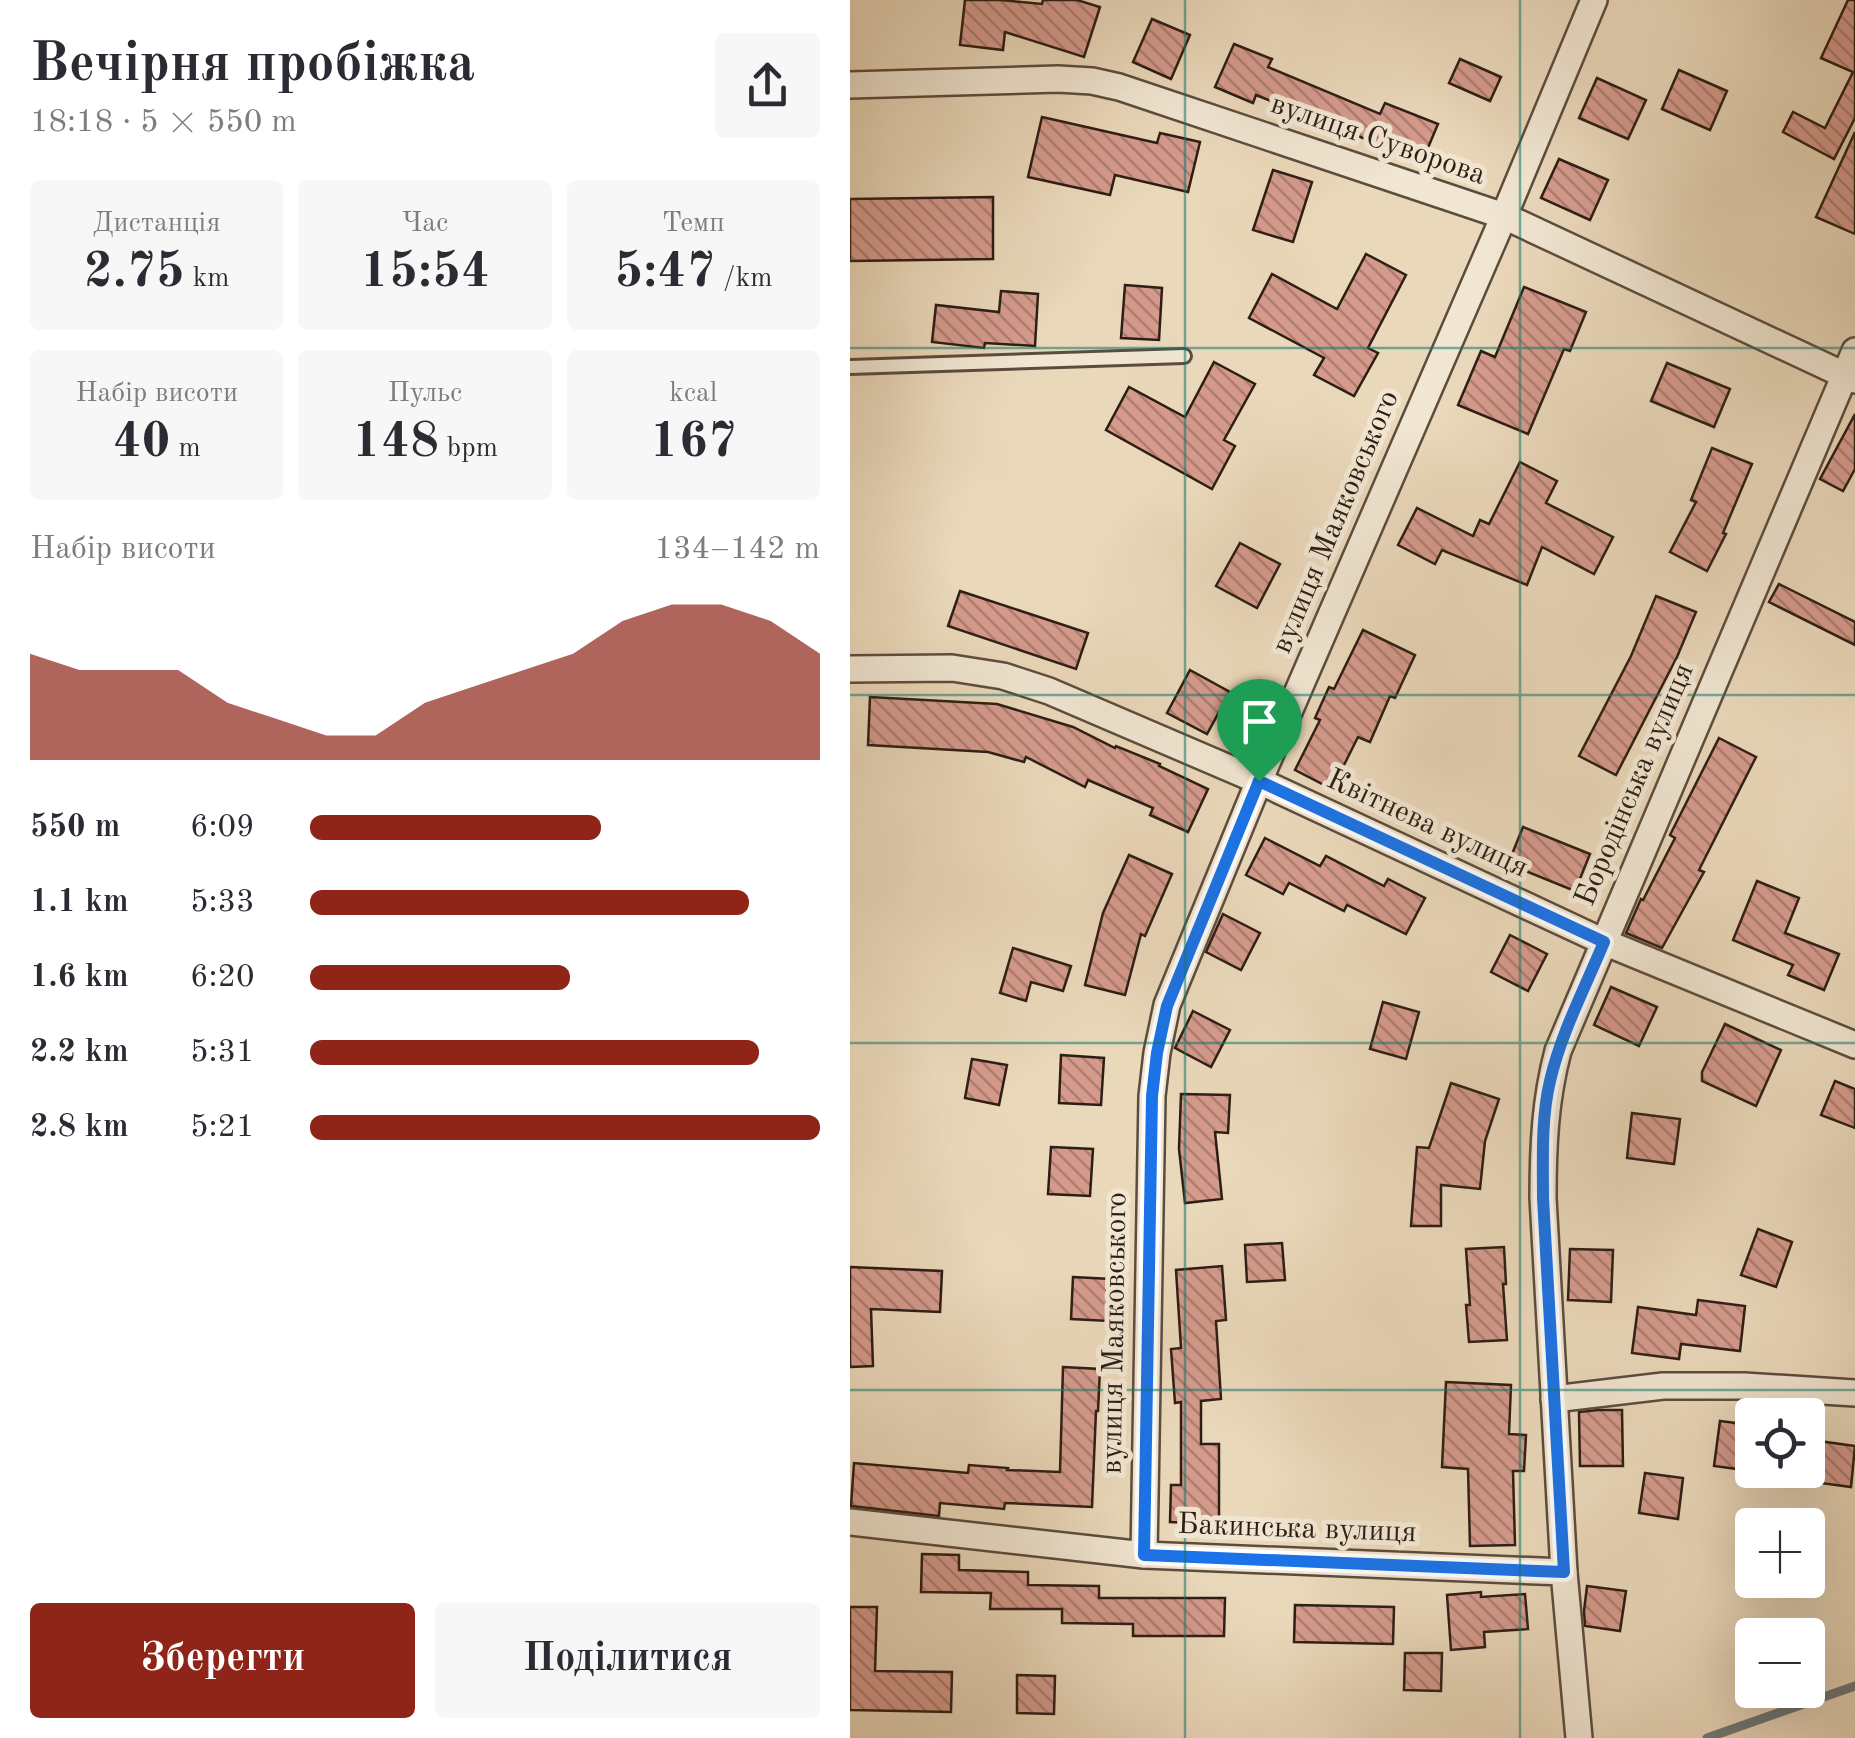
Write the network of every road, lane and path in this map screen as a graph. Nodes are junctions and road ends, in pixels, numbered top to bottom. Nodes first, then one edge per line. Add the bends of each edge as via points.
1 (1594, 0) edge
2 (850, 85) edge
3 (1504, 216) junction
4 (1855, 351) edge
5 (1184, 356) dead end
6 (850, 367) edge
7 (1850, 378) edge
8 (850, 669) edge
9 (1259, 781) junction
10 (1604, 942) junction
11 (1855, 1045) edge
12 (1855, 1392) edge
13 (1554, 1399) junction
14 (850, 1522) edge
15 (1144, 1555) junction
16 (1564, 1572) junction
17 (1579, 1738) edge

1 - 3 street, вулиця Маяковського
2 - 3 street, вулиця Суворова via 1092,81
3 - 7 street, вулиця Суворова
3 - 9 street, вулиця Маяковського
4 - 7 street, Бородінська вулиця
5 - 6 lane
7 - 10 street, Бородінська вулиця
8 - 9 street, Квітнева вулиця via 952,668 1003,676
9 - 10 street, Квітнева вулиця
9 - 15 street, вулиця Маяковського via 1167,1006 1157,1053
10 - 11 street, Квітнева вулиця
10 - 13 street, Бородінська вулиця via 1548,1086 1543,1198
12 - 13 street via 1663,1386
13 - 16 street, Бородінська вулиця
14 - 15 street, Бакинська вулиця
15 - 16 street, Бакинська вулиця
16 - 17 street, Бородінська вулиця

